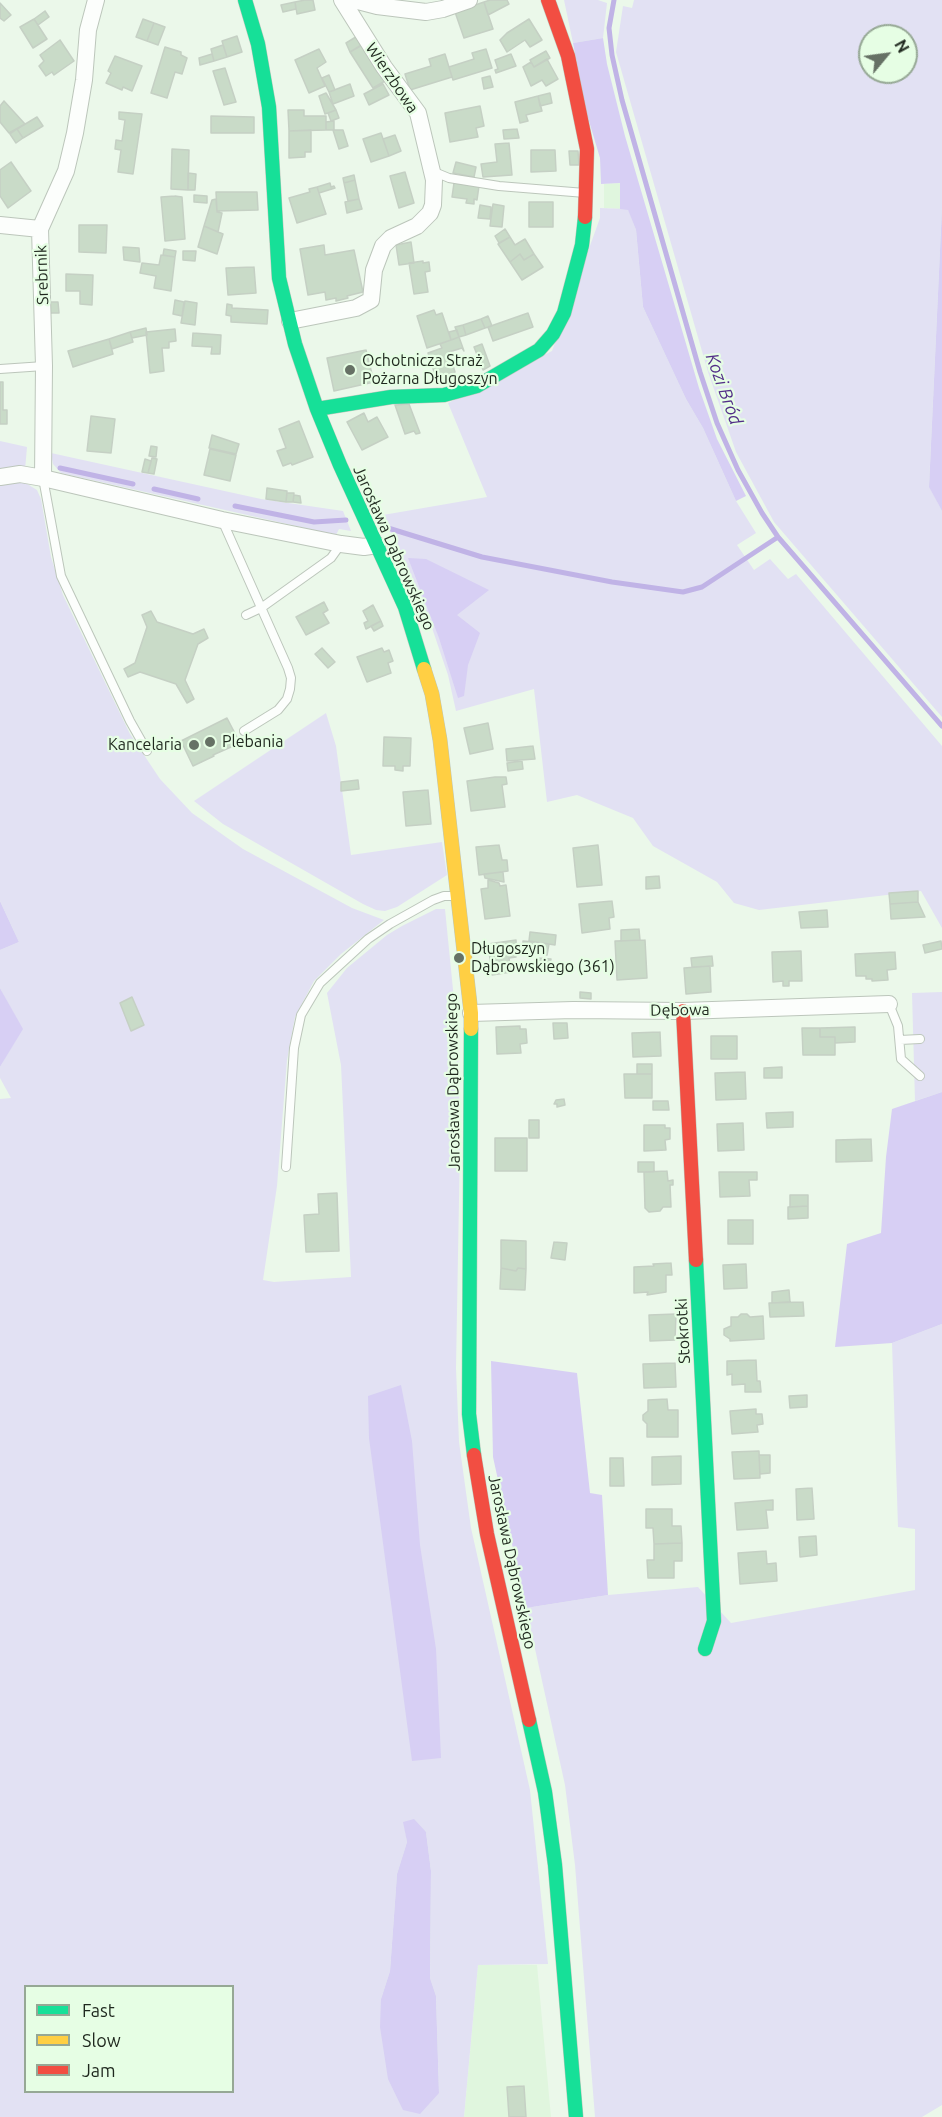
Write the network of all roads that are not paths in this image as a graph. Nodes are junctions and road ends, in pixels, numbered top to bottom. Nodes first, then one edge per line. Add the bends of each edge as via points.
1 (96, 0) edge
2 (245, 0) edge
3 (342, 0) edge
4 (354, 0) edge
5 (469, 0) edge
6 (548, 0) edge
7 (432, 171) junction
8 (586, 193) junction
9 (0, 225) edge
10 (40, 229) junction
11 (290, 321) junction
12 (44, 366) junction
13 (0, 369) edge
14 (317, 409) junction
15 (0, 477) edge
16 (43, 478) junction
17 (222, 520) junction
18 (341, 544) junction
19 (377, 545) junction
20 (261, 608) junction
21 (246, 615) dead end
22 (244, 731) dead end
23 (147, 751) dead end
24 (459, 896) junction
25 (889, 1004) joint
26 (683, 1011) junction
27 (471, 1013) junction
28 (920, 1039) dead end
29 (900, 1040) junction
30 (920, 1076) dead end
31 (286, 1167) dead end
32 (705, 1649) dead end
33 (576, 2117) edge

1 - 10 street, Srebrnik via 66,171
2 - 11 street, Jarosława Dąbrowskiego via 269,106 279,278
3 - 7 street, Wierzbowa via 417,113
4 - 5 street via 426,12
6 - 8 street via 568,56 583,124
7 - 8 lane via 449,178 499,186
7 - 11 street, Wierzbowa via 435,192 430,213 417,226 383,246 374,270 371,300 356,308
8 - 14 street via 582,245 564,313 539,350 477,386 444,395 391,397
9 - 10 street
10 - 12 street, Srebrnik
11 - 14 street, Jarosława Dąbrowskiego
12 - 13 lane
12 - 16 street, Srebrnik
14 - 19 street, Jarosława Dąbrowskiego
15 - 16 street via 20,474
16 - 17 street
16 - 23 lane via 61,576
17 - 18 street
17 - 20 lane
18 - 19 street
18 - 20 lane via 331,558
19 - 24 street, Jarosława Dąbrowskiego via 405,607 432,694
20 - 21 lane
20 - 22 lane via 288,668 290,689 278,710
24 - 27 street, Jarosława Dąbrowskiego
24 - 31 lane via 433,900 390,924 320,983 301,1015 294,1048
25 - 26 street, Dębowa
25 - 29 lane
26 - 27 street, Dębowa
26 - 32 street, Stokrotki via 714,1621
27 - 33 street, Jarosława Dąbrowskiego via 469,1414 487,1534 545,1792 555,1865
28 - 29 lane
29 - 30 lane via 901,1059

